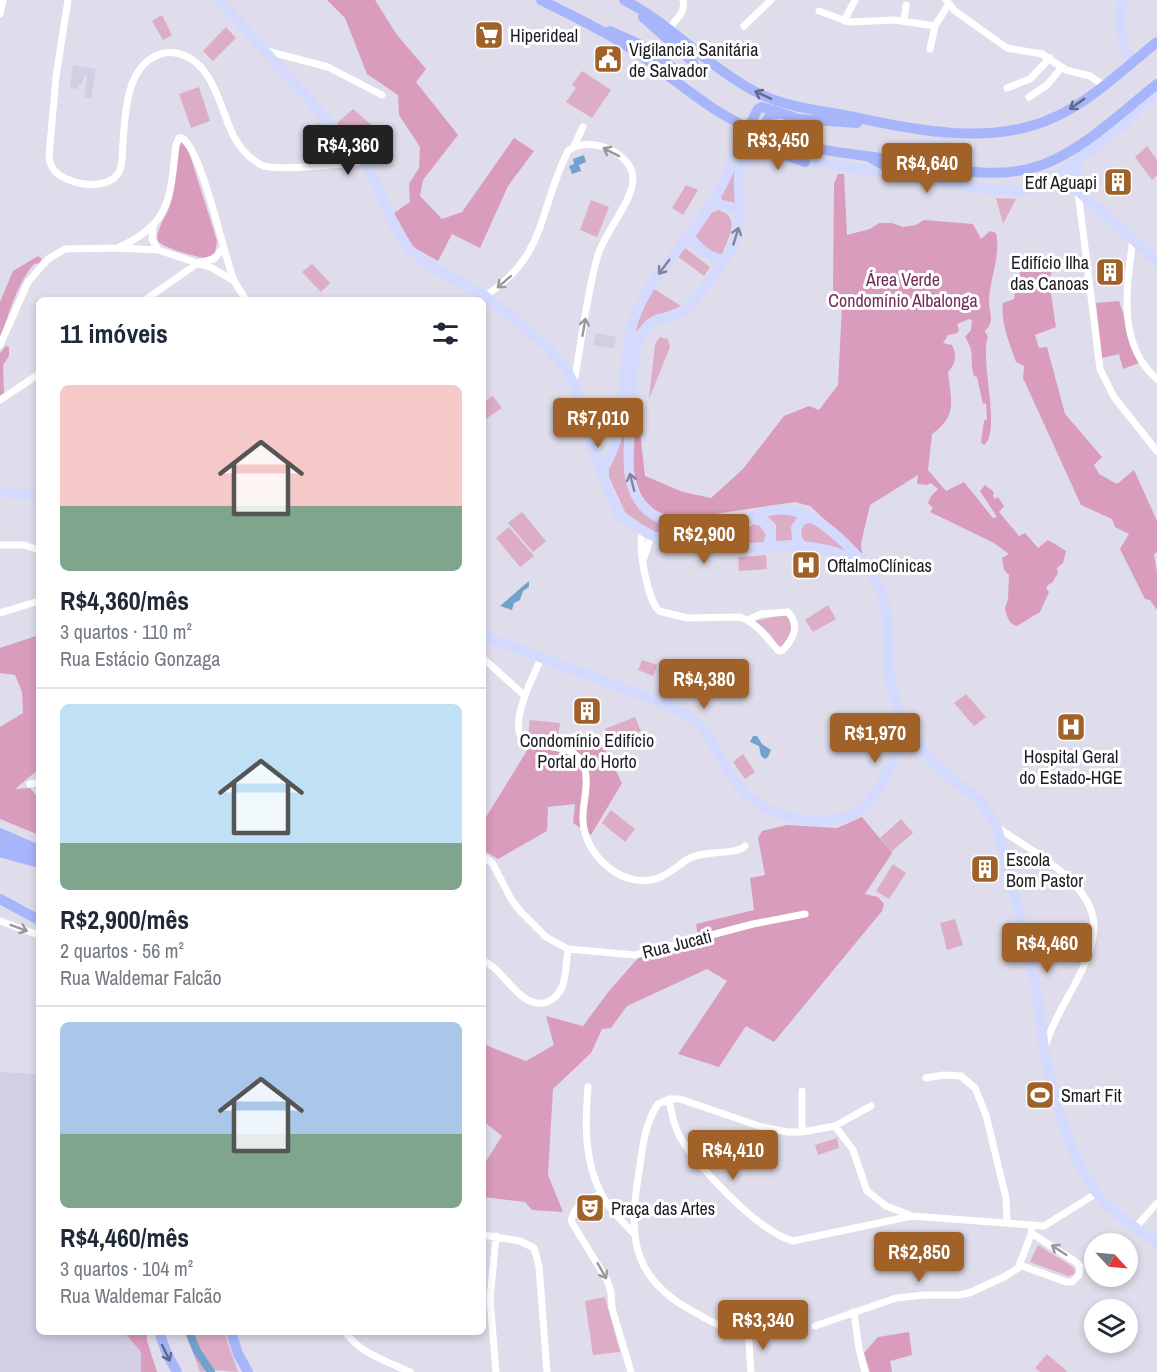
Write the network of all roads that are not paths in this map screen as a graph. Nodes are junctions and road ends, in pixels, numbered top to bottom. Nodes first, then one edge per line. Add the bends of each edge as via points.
1 (3, 0) edge
2 (68, 0) edge
3 (219, 0) edge
4 (541, 0) edge
5 (682, 0) edge
6 (771, 0) edge
7 (855, 0) edge
8 (1122, 0) edge
9 (627, 1) edge
10 (947, 3) edge
11 (906, 5) dead end
12 (819, 11) dead end
13 (0, 14) edge
14 (844, 21) junction
15 (904, 21) junction
16 (587, 23) junction
17 (744, 26) dead end
18 (935, 26) junction
19 (668, 29) junction
20 (1157, 42) edge
21 (930, 49) dead end
22 (265, 51) junction
23 (1050, 58) junction
24 (1132, 62) junction
25 (1062, 68) junction
26 (1157, 84) edge
27 (1102, 85) junction
28 (1007, 88) dead end
29 (1157, 90) edge
30 (382, 95) dead end
31 (1029, 97) dead end
32 (778, 114) junction
33 (893, 125) junction
34 (583, 127) dead end
35 (748, 128) junction
36 (773, 138) junction
37 (351, 146) junction
38 (574, 146) junction
39 (866, 155) junction
40 (1079, 159) junction
41 (364, 161) junction
42 (805, 162) junction
43 (330, 164) junction
44 (938, 167) junction
45 (902, 176) junction
46 (1045, 183) junction
47 (1078, 191) junction
48 (711, 205) junction
49 (741, 209) junction
50 (153, 227) junction
51 (689, 235) junction
52 (1133, 239) junction
53 (117, 248) junction
54 (223, 248) junction
55 (158, 250) junction
56 (724, 260) junction
57 (1157, 261) edge
58 (198, 263) junction
59 (234, 281) junction
60 (150, 297) edge
61 (244, 297) edge
62 (485, 297) joint
63 (486, 298) edge
64 (0, 345) edge
65 (36, 376) edge
66 (1157, 379) edge
67 (574, 384) junction
68 (0, 400) edge
69 (618, 437) junction
70 (1157, 451) edge
71 (596, 458) junction
72 (602, 471) junction
73 (0, 492) edge
74 (36, 496) edge
75 (753, 517) junction
76 (811, 517) junction
77 (646, 537) junction
78 (0, 545) edge
79 (766, 548) junction
80 (803, 548) junction
81 (36, 549) edge
82 (871, 576) junction
83 (36, 602) edge
84 (0, 613) edge
85 (748, 620) junction
86 (486, 637) edge
87 (541, 658) junction
88 (486, 661) edge
89 (525, 696) junction
90 (902, 715) junction
91 (909, 730) junction
92 (901, 745) junction
93 (931, 761) junction
94 (36, 783) edge
95 (30, 784) dead end
96 (996, 826) junction
97 (0, 833) edge
98 (0, 842) edge
99 (744, 846) dead end
100 (36, 850) edge
101 (36, 851) edge
102 (0, 852) edge
103 (486, 858) edge
104 (36, 862) edge
105 (0, 899) edge
106 (0, 907) edge
107 (805, 914) dead end
108 (36, 918) edge
109 (36, 919) edge
110 (0, 921) edge
111 (36, 934) edge
112 (568, 949) junction
113 (486, 963) edge
114 (1044, 1050) junction
115 (926, 1078) dead end
116 (588, 1087) dead end
117 (802, 1091) dead end
118 (669, 1099) junction
119 (871, 1106) dead end
120 (835, 1126) junction
121 (802, 1132) junction
122 (1096, 1193) junction
123 (601, 1194) junction
124 (1157, 1203) edge
125 (912, 1216) junction
126 (1006, 1223) junction
127 (1136, 1227) junction
128 (1032, 1229) junction
129 (633, 1233) junction
130 (486, 1235) edge
131 (496, 1236) junction
132 (1157, 1243) edge
133 (1020, 1265) junction
134 (486, 1288) edge
135 (854, 1312) junction
136 (815, 1326) dead end
137 (748, 1329) junction
138 (798, 1329) dead end
139 (160, 1335) edge
140 (232, 1335) edge
141 (238, 1335) edge
142 (347, 1335) edge
143 (238, 1354) junction
144 (177, 1372) edge
145 (248, 1372) edge
146 (410, 1372) edge
147 (496, 1372) edge
148 (547, 1372) edge
149 (631, 1372) edge
150 (751, 1372) edge
151 (865, 1372) edge

1 - 13 street
2 - 43 street via 49,156 50,164 63,178 91,184 116,177 122,164 126,107 136,77 149,60 163,53 183,55 202,67 234,136 259,164 277,169
3 - 22 street
4 - 16 main road
5 - 19 street via 683,9
6 - 17 street
7 - 14 street
8 - 24 street via 1123,44
9 - 16 main road via 693,62 695,68 691,73 680,72 623,35
9 - 19 main road
10 - 18 street
10 - 23 street via 1007,48
11 - 15 street
12 - 14 street
14 - 15 street
15 - 18 street
16 - 35 main road via 631,48 713,109
18 - 21 street
33 -> 19 main road via 794,106 765,96 724,72
20 - 24 main road
22 - 30 street via 328,67
22 - 37 street
23 - 25 street
23 - 28 street via 1030,79
24 - 27 main road
25 - 27 street via 1095,78
25 - 31 street
26 - 44 main road via 1086,139 1045,164 1000,174
27 -> 33 main road via 1056,117 1013,132 976,133
29 - 40 street via 1123,125
32 - 33 main road
32 - 35 main road via 760,107
32 - 36 main road via 770,115 766,122
34 - 38 street
35 - 36 main road
35 - 42 main road via 765,145
35 - 48 street
36 - 39 main road
37 - 41 street
37 - 43 street via 341,160
38 -> 62 street via 563,161 532,248 513,274
67 -> 38 street via 598,256 633,182 629,164 619,155 599,146
39 - 44 main road
39 - 45 main road
40 - 46 street
40 - 47 street via 1075,175
41 - 43 street
41 - 62 street via 409,249
42 - 45 street
42 - 49 street via 750,156 739,174
44 - 45 main road
45 - 46 street via 1010,192
46 - 47 street
47 - 52 street
47 - 70 street via 1100,369 1114,397
48 - 49 street
48 - 51 street
56 -> 49 street via 737,236
50 - 53 street
50 - 54 street via 167,204 176,145 182,138 190,147 205,185
50 - 55 street via 152,239
51 - 56 street via 708,256
51 -> 69 street via 650,286 637,312
52 - 57 street
52 - 66 street via 1126,313 1137,351
53 - 55 street
53 - 64 street via 65,249 48,259 21,294
54 - 58 street via 214,259
54 - 59 street
55 - 58 street
75 -> 56 street via 724,523 667,522 639,501 630,476 638,342 651,323 685,309
58 - 59 street
58 - 60 street
59 - 61 street
63 - 67 street via 546,346 566,368
65 - 68 street
67 - 71 street
69 - 71 street via 607,455
69 - 72 street
71 - 72 street
72 - 77 street via 616,511
73 - 74 street
75 - 76 street via 784,508
75 - 77 street via 718,540 676,543
75 - 79 street via 770,529
76 - 80 street via 796,528
76 - 82 street via 856,555
77 - 79 street via 666,548 687,552
77 - 85 street via 642,563 659,611 687,618
78 - 81 street
79 - 80 street
80 - 82 street via 826,549 845,556
82 - 90 street via 886,609 887,673
83 - 84 street
85 - 85 street via 779,651 794,634 795,625 788,612 761,614
86 - 87 street
87 - 89 street
87 - 92 street via 685,714 709,737 733,779 750,797 811,821 833,821 862,808
88 - 89 street
89 - 99 street via 520,734 530,743 556,747 579,758 586,774 584,829 596,858 612,870 633,878 652,879 697,854
90 - 91 street
90 - 92 street
91 - 92 street
91 - 93 street
92 - 93 street
93 - 96 street via 978,801
94 - 95 street
96 - 114 street via 1029,952
96 - 114 street via 1071,880 1093,917 1086,960
97 - 100 main road
98 - 101 main road via 23,851
102 - 104 main road
103 - 112 street, Rua Jucati via 525,917 546,937
105 - 108 main road
106 - 109 main road
107 - 112 street, Rua Jucati via 635,955
110 -> 111 street
112 - 113 street via 560,994 539,1004 520,995 497,969
114 - 122 street via 1063,1124
115 - 126 street via 965,1078 980,1096 1006,1198
116 - 123 street via 587,1149
117 - 121 street
118 - 121 street via 680,1099 775,1130
118 - 125 street via 675,1126 697,1160 743,1207 783,1239 802,1241
118 - 129 street via 658,1104 646,1132
119 - 120 street
120 - 121 street
120 - 125 street via 853,1150 867,1191 886,1206
122 - 127 street
122 - 128 street via 1046,1225
123 - 129 street
123 -> 149 street via 583,1202 571,1221 607,1280
124 - 127 street
125 - 126 street
126 - 128 street
127 - 132 street
128 - 133 street
133 -> 128 street via 1066,1282 1079,1275 1076,1262
129 - 137 street via 644,1264 662,1292 713,1322 732,1329
130 - 131 street
131 - 134 street
131 - 148 street via 528,1243 537,1255
133 - 135 street via 969,1293 902,1297
134 - 147 street
135 - 136 street
135 - 151 street
137 - 138 street
137 - 150 street
139 -> 144 main road
140 - 143 main road
141 - 143 street
142 - 146 street via 362,1350
143 - 145 main road

